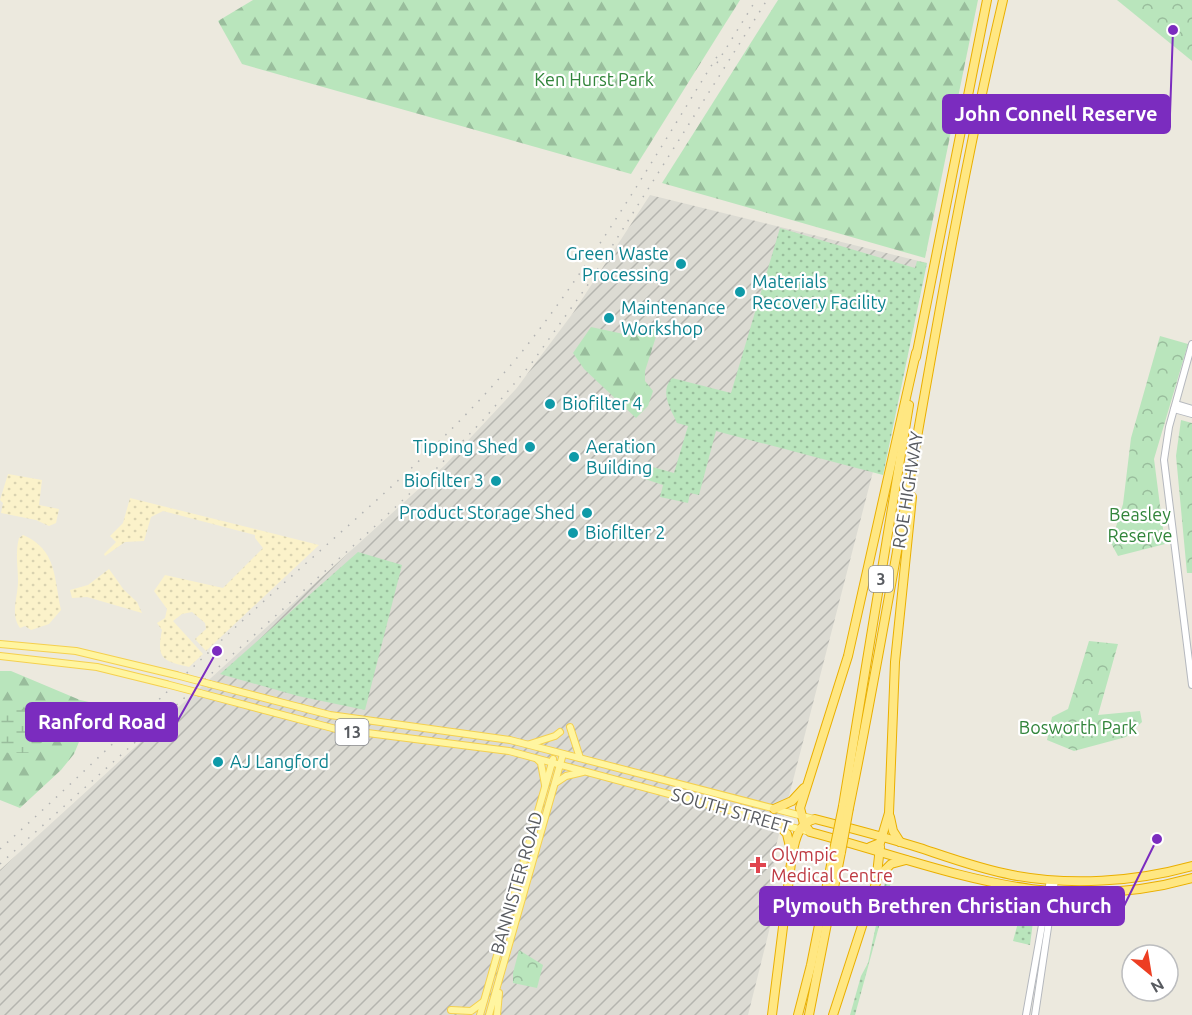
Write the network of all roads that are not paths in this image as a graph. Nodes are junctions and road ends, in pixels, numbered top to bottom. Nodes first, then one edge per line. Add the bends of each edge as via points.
1 (987, 0) edge
2 (1003, 0) edge
3 (1192, 344) edge
4 (916, 353) junction
5 (1175, 407) junction
6 (1192, 409) edge
7 (1192, 414) edge
8 (916, 439) junction
9 (0, 644) edge
10 (0, 656) edge
11 (1192, 686) edge
12 (570, 727) dead end
13 (560, 732) dead end
14 (529, 744) junction
15 (555, 752) junction
16 (563, 754) junction
17 (534, 757) junction
18 (580, 758) junction
19 (552, 762) junction
20 (560, 764) junction
21 (587, 772) junction
22 (808, 779) junction
23 (555, 783) junction
24 (545, 789) junction
25 (846, 807) junction
26 (774, 809) junction
27 (889, 813) junction
28 (801, 823) junction
29 (778, 824) junction
30 (900, 842) junction
31 (881, 844) junction
32 (837, 851) junction
33 (792, 855) junction
34 (907, 859) junction
35 (1192, 866) edge
36 (1192, 878) edge
37 (1053, 880) junction
38 (876, 883) junction
39 (1031, 890) junction
40 (1051, 892) junction
41 (1074, 894) junction
42 (1052, 912) junction
43 (1044, 918) junction
44 (496, 990) junction
45 (485, 999) junction
46 (451, 1010) dead end
47 (480, 1015) edge
48 (489, 1015) edge
49 (497, 1015) edge
50 (772, 1015) edge
51 (798, 1015) edge
52 (809, 1015) edge
53 (833, 1015) edge
54 (1026, 1015) edge
55 (1035, 1015) edge

1 - 4 highway, ROE HIGHWAY / 3
2 - 8 highway, ROE HIGHWAY / 3
3 - 5 main road
4 - 22 highway via 848,656
4 - 25 highway, ROE HIGHWAY / 3
5 - 6 main road
5 - 7 main road
5 - 11 main road via 1164,460
8 - 25 highway, ROE HIGHWAY / 3 via 891,598
8 - 27 highway via 895,662
9 - 14 main road, 13, bridge via 76,651 330,715
10 - 17 main road, 13, bridge via 97,667 336,729 478,746
12 - 18 main road
13 - 14 main road
14 - 15 main road, 13
15 - 16 main road, SOUTH STREET / 13
15 - 19 main road, BANNISTER ROAD
16 - 18 main road, SOUTH STREET / 13
16 - 20 main road, BANNISTER ROAD
17 - 19 main road, 13
17 - 24 main road via 542,764
18 - 26 main road, SOUTH STREET / 13
19 - 20 main road, SOUTH STREET / 13
19 - 24 main road, BANNISTER ROAD
20 - 21 main road, SOUTH STREET / 13
20 - 23 main road, BANNISTER ROAD
21 - 23 main road via 562,777
21 - 29 main road, SOUTH STREET / 13
22 - 26 highway via 798,796
22 - 28 highway via 800,808
23 - 44 main road, BANNISTER ROAD
24 - 45 main road, BANNISTER ROAD
25 - 32 highway, ROE HIGHWAY / 3, bridge
26 - 28 main road, SOUTH STREET / 13
27 - 30 highway
27 - 31 highway
28 - 29 main road, SOUTH STREET / 13
28 - 31 highway, SOUTH STREET via 810,832 866,847
28 - 31 highway, SOUTH STREET via 814,819 870,833
28 - 33 highway
29 - 33 highway via 787,834
30 - 31 highway, SOUTH STREET
30 - 37 highway, SOUTH STREET via 997,872
31 - 34 highway, SOUTH STREET
31 - 38 highway
32 - 51 highway, ROE HIGHWAY / 3
32 - 52 highway, ROE HIGHWAY / 3
33 - 50 highway
34 - 38 highway via 883,870
34 - 39 highway, SOUTH STREET
35 - 37 highway, SOUTH STREET via 1111,880
36 - 41 highway, SOUTH STREET via 1130,891
37 - 40 main road
38 - 53 highway
39 - 40 highway, SOUTH STREET
39 - 43 highway via 1042,899
40 - 41 highway, SOUTH STREET
40 - 42 main road
40 - 43 main road
41 - 42 highway via 1060,901
42 - 55 main road
43 - 54 main road
44 - 48 main road, BANNISTER ROAD
44 - 49 main road
45 - 46 main road via 477,1009
45 - 47 main road, BANNISTER ROAD

